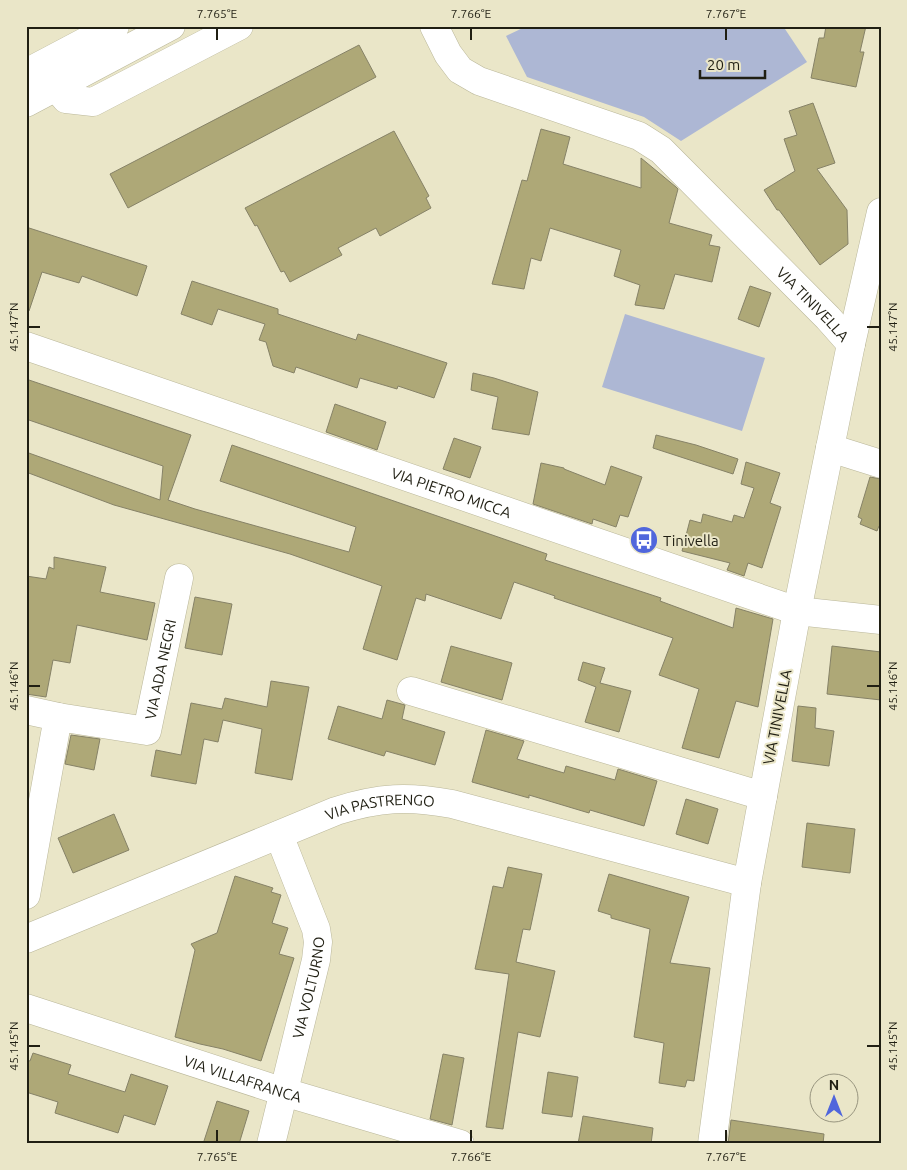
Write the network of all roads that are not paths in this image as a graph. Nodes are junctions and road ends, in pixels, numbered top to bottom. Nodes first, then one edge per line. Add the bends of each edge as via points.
1 (115, 26) edge
2 (171, 26) edge
3 (239, 26) edge
4 (434, 26) edge
5 (26, 73) edge
6 (56, 87) junction
7 (26, 103) edge
8 (881, 212) edge
9 (851, 344) junction
10 (26, 346) edge
11 (830, 448) junction
12 (881, 464) edge
13 (179, 578) dead end
14 (797, 611) junction
15 (881, 620) edge
16 (411, 692) dead end
17 (26, 710) edge
18 (58, 717) junction
19 (763, 796) junction
20 (279, 835) junction
21 (747, 883) junction
22 (26, 895) edge
23 (26, 939) edge
24 (26, 1008) edge
25 (284, 1092) junction
26 (271, 1144) edge
27 (460, 1144) edge
28 (712, 1144) edge

1 - 5 street
2 - 6 street
3 - 6 street via 93,102 66,99
4 - 9 street, VIA TINIVELLA via 460,70 479,81 638,136 661,150
6 - 7 street
8 - 9 street
9 - 11 street, VIA TINIVELLA
10 - 14 street, VIA PIETRO MICCA
11 - 12 street
11 - 14 street, VIA TINIVELLA
13 - 18 street, VIA ADA NEGRI via 147,731
14 - 15 street, VIA PIETRO MICCA
14 - 19 street, VIA TINIVELLA
16 - 19 street
17 - 18 street, VIA ADA NEGRI
18 - 22 street
19 - 21 street, VIA TINIVELLA
20 - 21 street, VIA PASTRENGO via 359,804 384,799 424,799
20 - 23 street, VIA PASTRENGO
20 - 25 street, VIA VOLTURNO via 316,929 318,942
21 - 28 street, VIA TINIVELLA
24 - 25 street, VIA VILLAFRANCA
25 - 26 street, VIA VOLTURNO
25 - 27 street, VIA VILLAFRANCA

